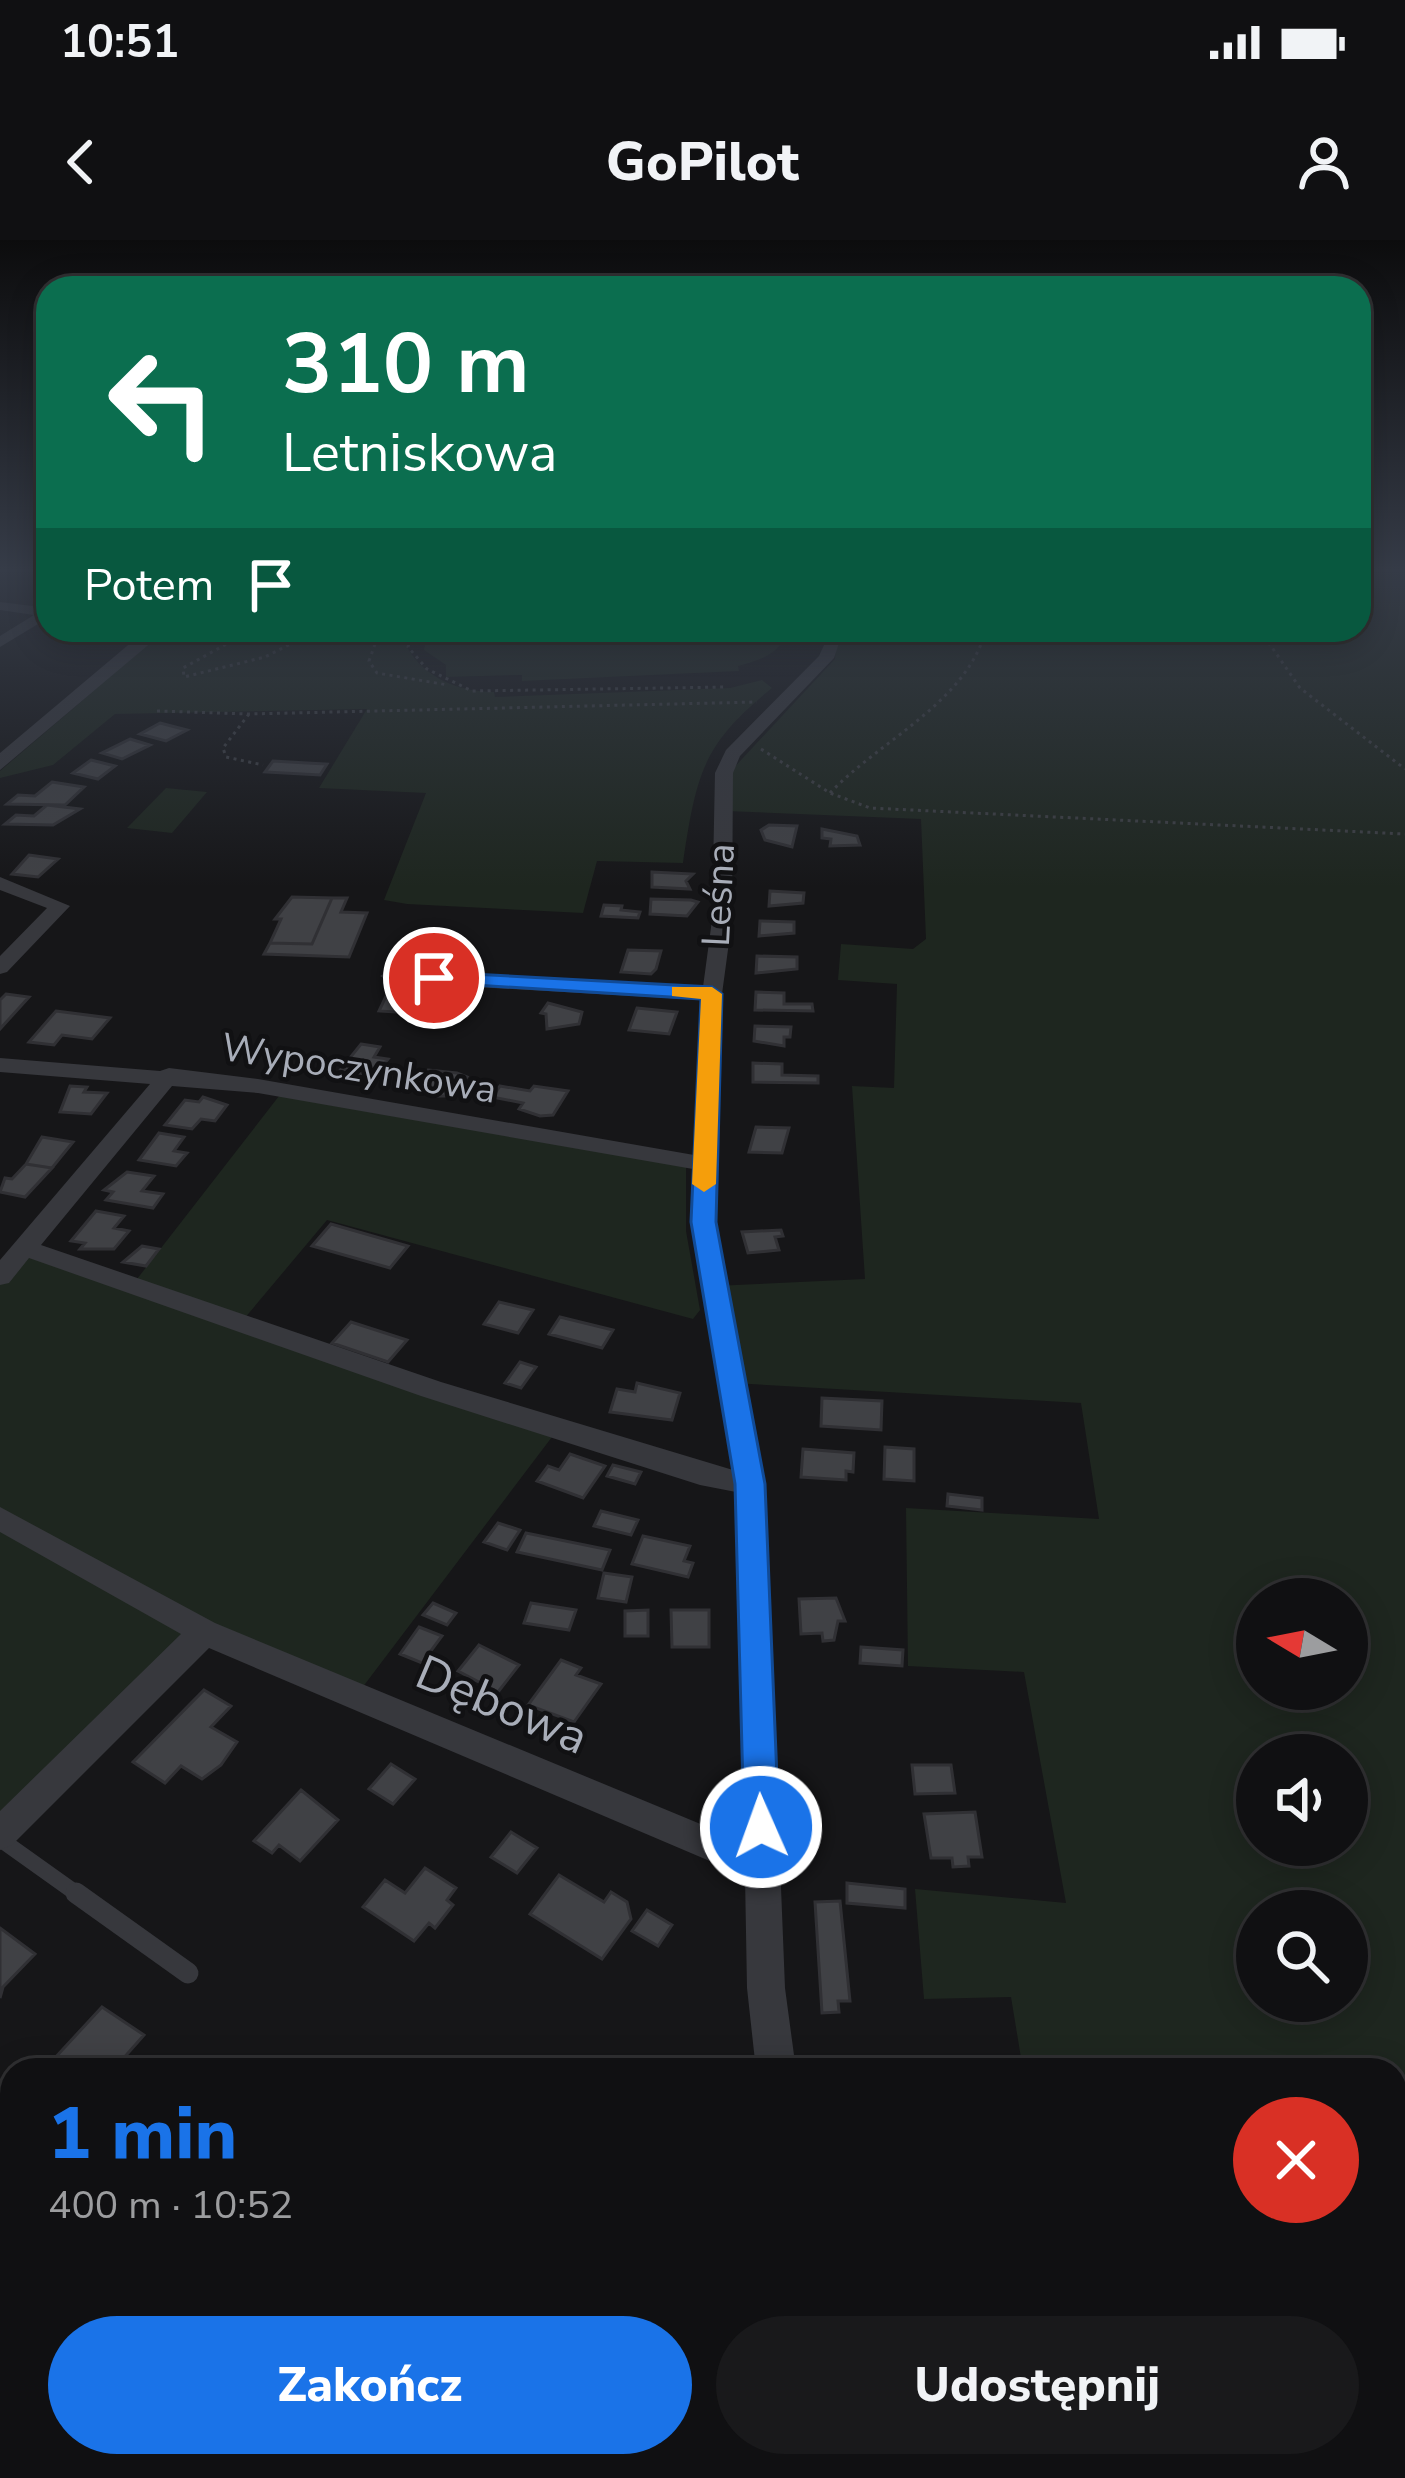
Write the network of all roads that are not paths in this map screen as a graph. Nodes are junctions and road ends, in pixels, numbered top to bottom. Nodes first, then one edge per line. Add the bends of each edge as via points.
1 (102, 677) edge
2 (806, 677) edge
3 (0, 764) edge
4 (0, 883) edge
5 (0, 968) edge
6 (390, 976) dead end
7 (712, 994) junction
8 (0, 1065) edge
9 (169, 1075) junction
10 (704, 1164) junction
11 (25, 1248) junction
12 (0, 1277) edge
13 (750, 1484) junction
14 (0, 1518) edge
15 (204, 1632) junction
16 (0, 1836) edge
17 (763, 1867) junction
18 (188, 1973) dead end
19 (775, 2058) edge

1 - 3 street
2 - 7 street, Leśna via 724,773
4 - 5 street via 60,906
6 - 7 street
7 - 10 street, Leśna
8 - 9 street, Wypoczynkowa
9 - 10 street, Wypoczynkowa
9 - 11 street
10 - 13 street, Leśna via 704,1222
11 - 12 street
11 - 13 street via 431,1389
13 - 17 street, Leśna
14 - 15 street, Dębowa
15 - 16 street
15 - 17 street, Dębowa
16 - 18 lane
17 - 19 street, Leśna

